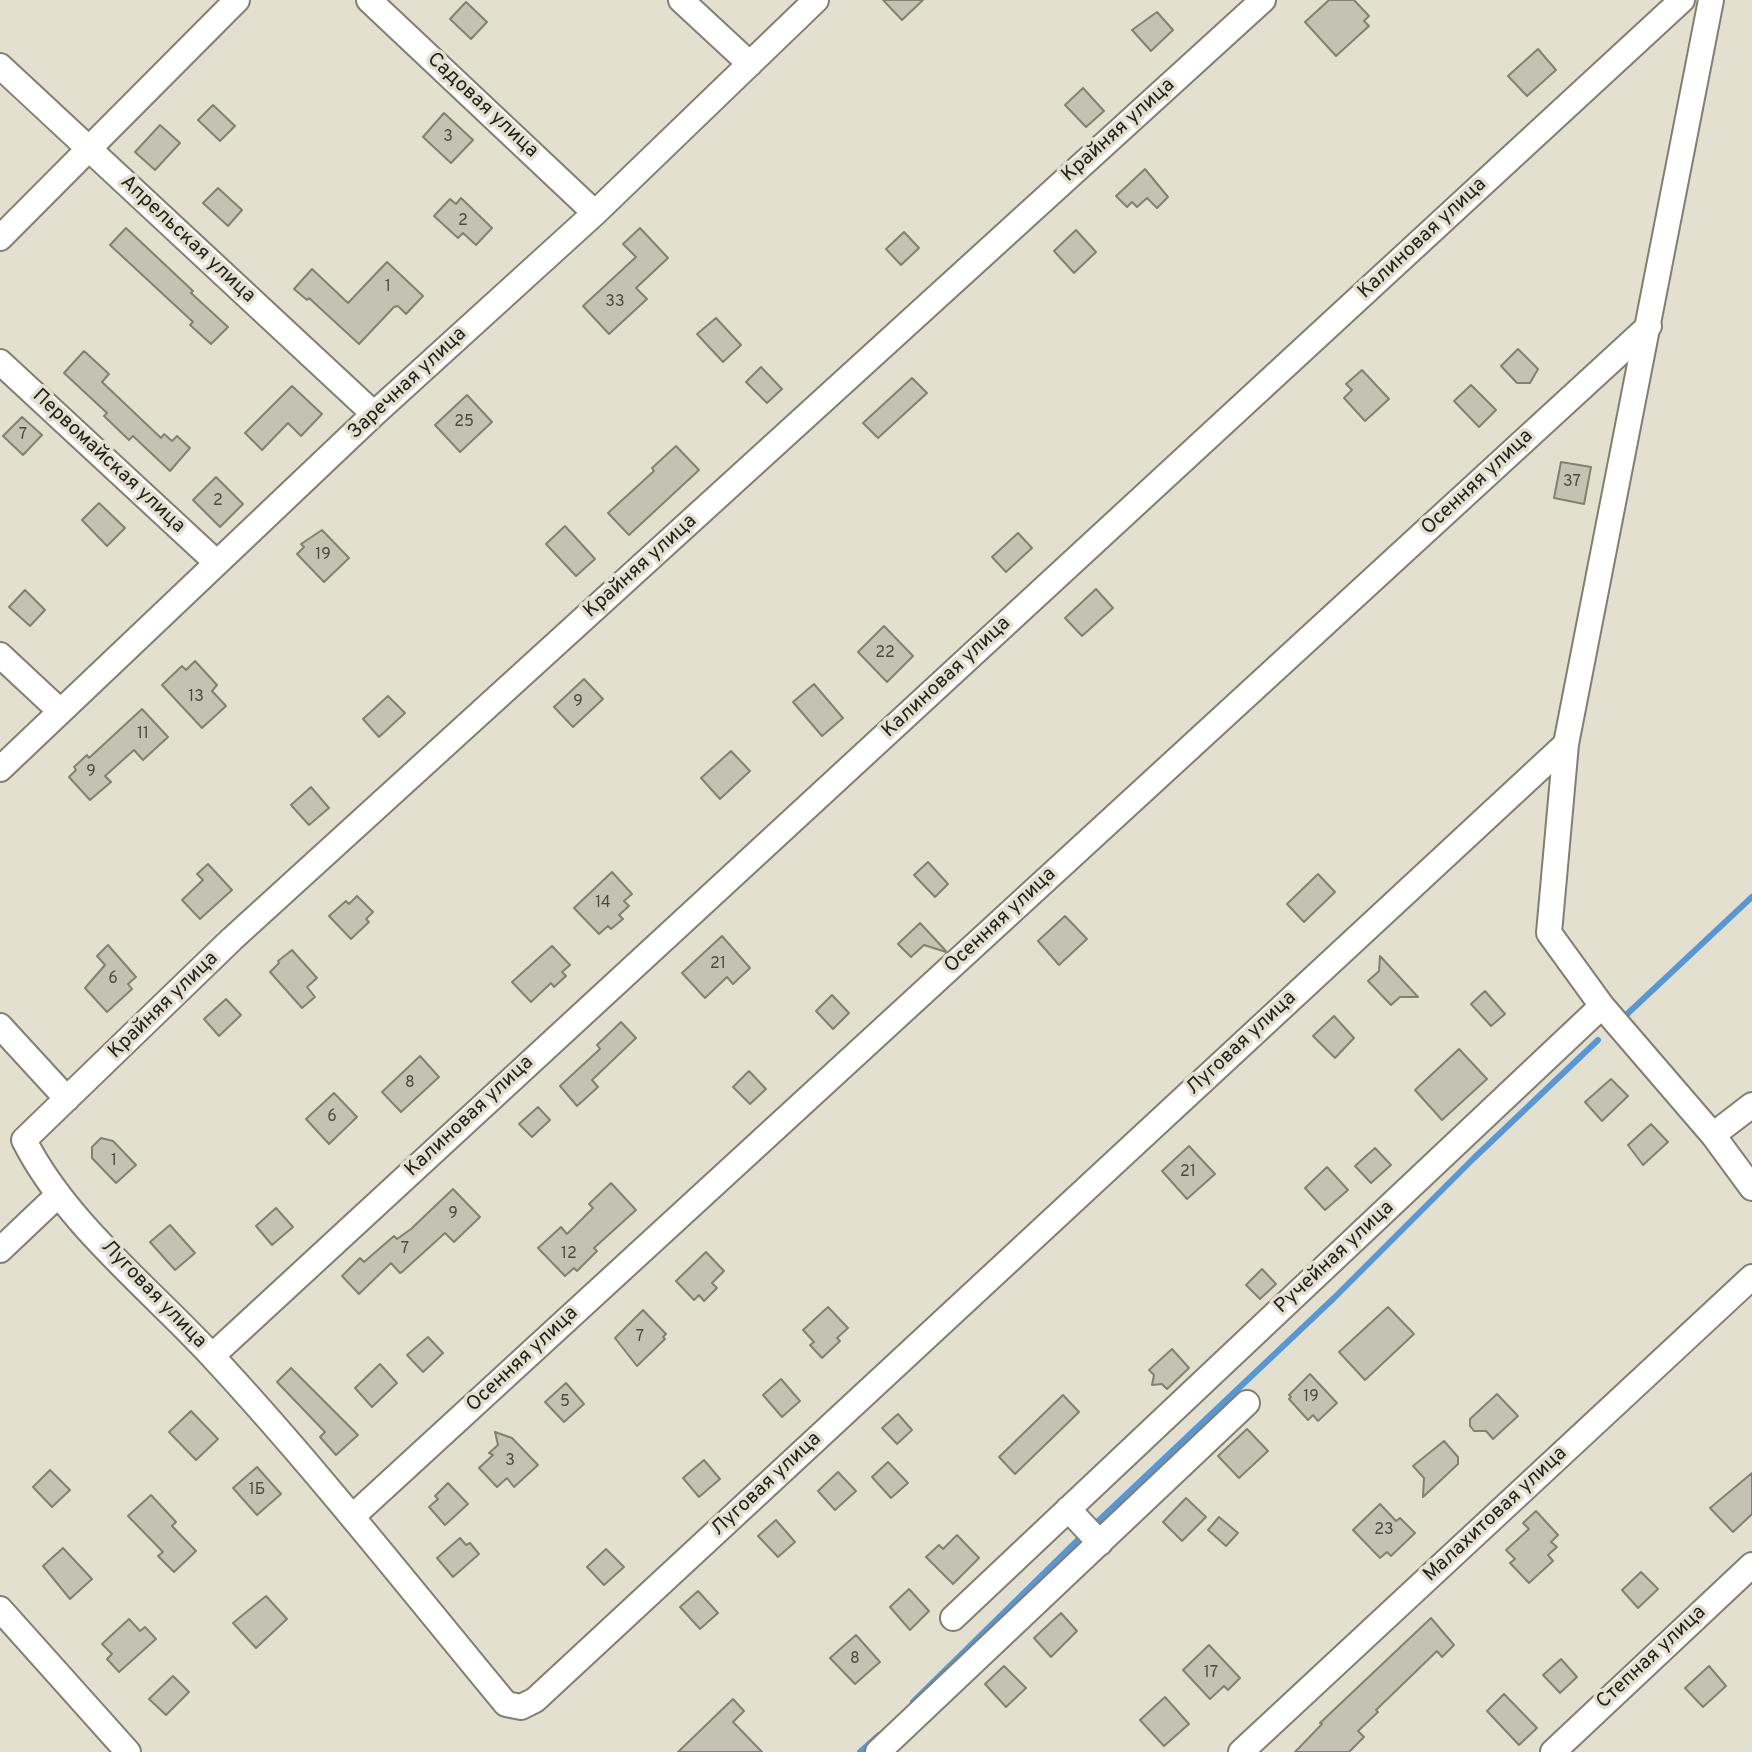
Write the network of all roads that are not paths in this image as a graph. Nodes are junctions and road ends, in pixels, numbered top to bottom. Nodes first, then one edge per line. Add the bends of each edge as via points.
1 (237, 0) edge
2 (369, 0) edge
3 (681, 0) edge
4 (816, 0) edge
5 (1263, 0) edge
6 (1682, 0) edge
7 (1711, 0) edge
8 (750, 64) junction
9 (0, 66) edge
10 (595, 213) junction
11 (0, 238) edge
12 (1649, 326) junction
13 (0, 362) edge
14 (374, 414) junction
15 (217, 563) junction
16 (0, 655) edge
17 (60, 711) junction
18 (1566, 744) junction
19 (0, 769) edge
20 (1602, 1006) junction
21 (0, 1026) edge
22 (67, 1099) junction
23 (1752, 1105) edge
24 (1713, 1135) junction
25 (24, 1140) joint
26 (1752, 1188) edge
27 (57, 1196) junction
28 (0, 1250) edge
29 (1752, 1277) edge
30 (212, 1356) junction
31 (1247, 1403) dead end
32 (1068, 1509) junction
33 (352, 1517) junction
34 (1100, 1543) junction
35 (1752, 1565) edge
36 (0, 1609) edge
37 (953, 1618) dead end
38 (128, 1752) edge
39 (878, 1752) edge
40 (1241, 1752) edge
41 (1553, 1752) edge

1 - 11 street
2 - 10 street, Садовая улица
3 - 8 street
4 - 8 street, Заречная улица
5 - 22 street, Крайняя улица via 232,939
6 - 30 street, Калиновая улица
7 - 12 street
8 - 10 street, Заречная улица
9 - 14 street, Апрельская улица
10 - 14 street, Заречная улица
12 - 18 street
12 - 33 street, Осенняя улица
13 - 15 street, Первомайская улица
14 - 15 street, Заречная улица
15 - 17 street, Заречная улица
16 - 17 street
17 - 19 street, Заречная улица
18 - 20 street via 1549,933
18 - 33 street, Луговая улица via 535,1700 521,1707 506,1704
20 - 24 street
20 - 32 street, Ручейная улица
21 - 22 street
22 - 25 street, Крайняя улица
23 - 24 street
24 - 26 street
25 - 27 street, Луговая улица
27 - 28 street
27 - 30 street, Луговая улица
29 - 40 street, Малахитовая улица
30 - 33 street, Луговая улица
31 - 34 street
32 - 34 street
32 - 37 street, Ручейная улица
34 - 39 street
35 - 41 street, Степная улица
36 - 38 street

